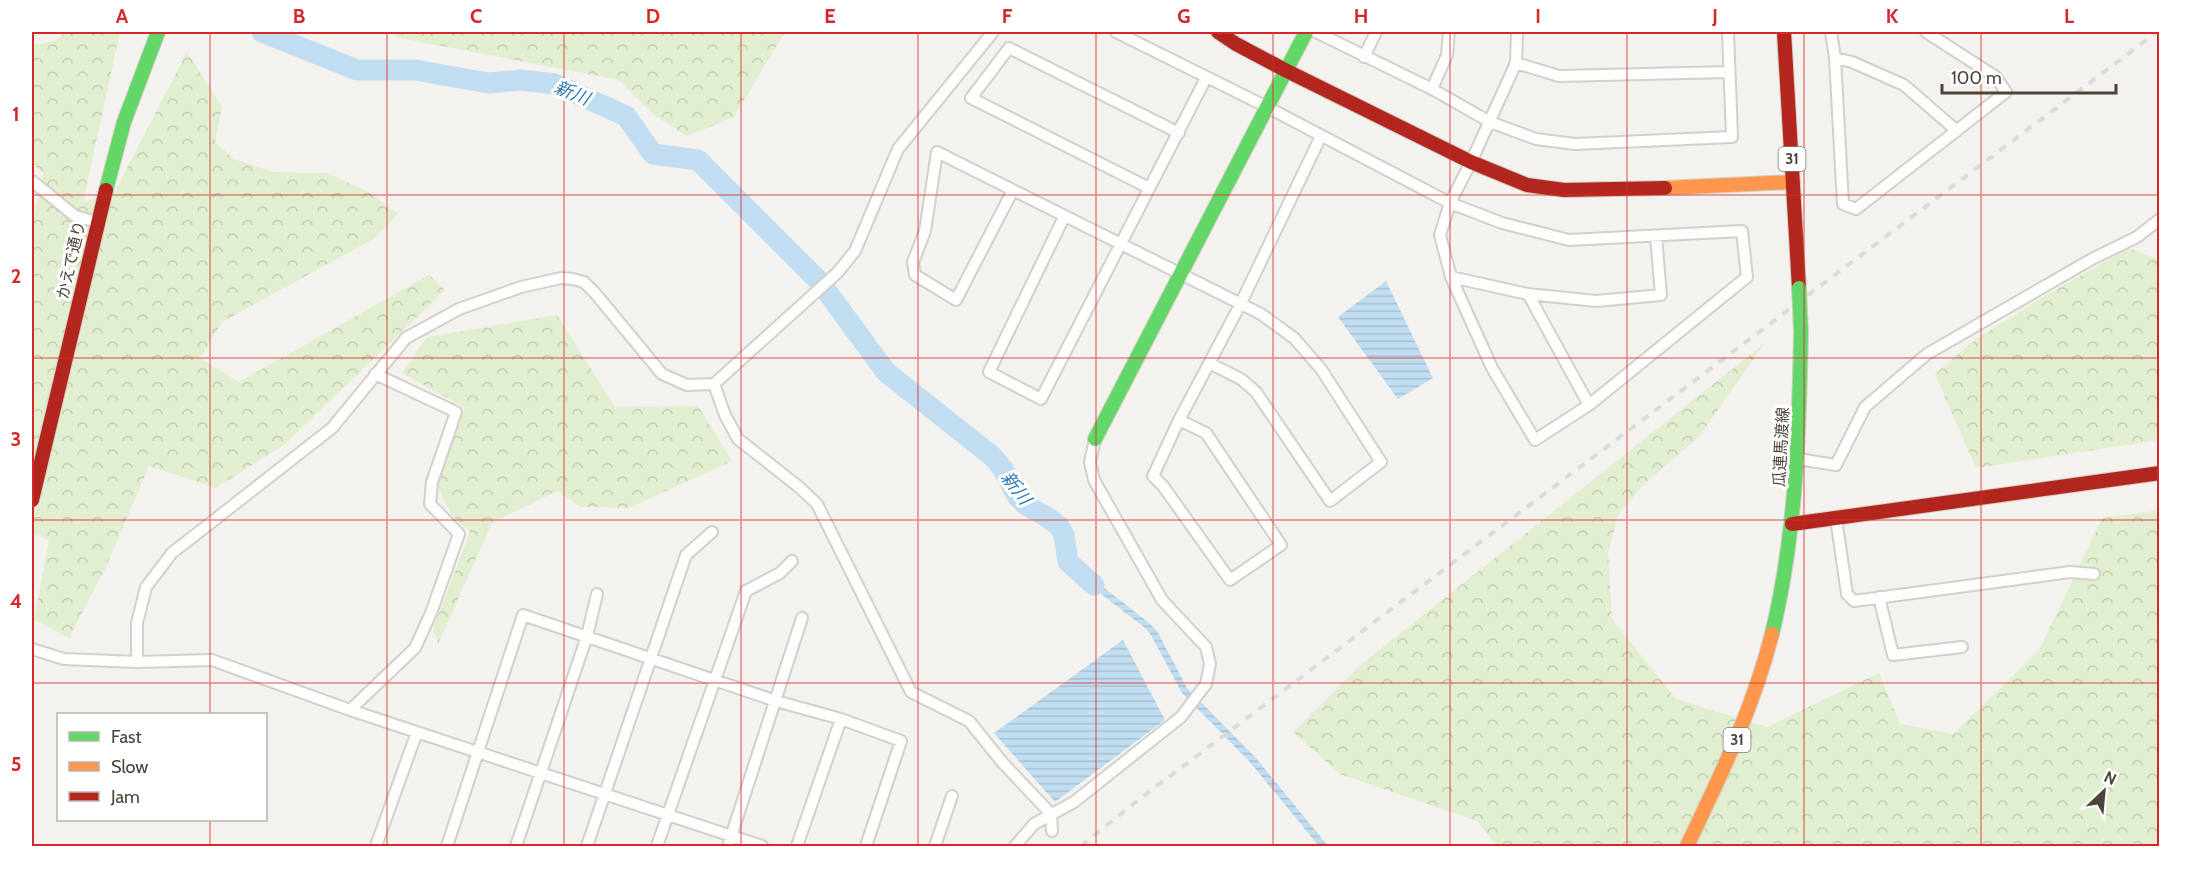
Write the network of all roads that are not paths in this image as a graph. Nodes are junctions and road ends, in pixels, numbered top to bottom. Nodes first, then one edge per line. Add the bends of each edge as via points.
1 (158, 32) edge
2 (993, 32) edge
3 (1116, 32) edge
4 (1218, 32) edge
5 (1306, 32) edge
6 (1316, 32) edge
7 (1376, 32) edge
8 (1449, 32) edge
9 (1517, 32) edge
10 (1728, 32) edge
11 (1784, 32) edge
12 (1831, 32) edge
13 (1926, 32) edge
14 (1364, 57) junction
15 (1835, 58) junction
16 (1516, 63) junction
17 (1287, 71) junction
18 (1729, 72) junction
19 (1206, 78) junction
20 (1432, 89) junction
21 (1267, 107) junction
22 (1490, 123) junction
23 (1958, 131) junction
24 (1179, 133) junction
25 (1321, 136) junction
26 (1471, 162) junction
27 (1793, 182) junction
28 (32, 183) edge
29 (1149, 188) junction
30 (1013, 190) junction
31 (1450, 203) junction
32 (1064, 217) junction
33 (2160, 219) edge
34 (96, 222) junction
35 (1656, 236) junction
36 (1121, 244) junction
37 (1181, 274) junction
38 (1450, 277) junction
39 (1528, 294) junction
40 (1240, 305) junction
41 (1209, 363) junction
42 (375, 374) junction
43 (714, 384) junction
44 (1589, 405) junction
45 (1179, 420) junction
46 (1095, 439) joint
47 (1798, 459) junction
48 (2160, 473) edge
49 (32, 500) edge
50 (1836, 518) junction
51 (1792, 524) junction
52 (712, 532) dead end
53 (792, 561) dead end
54 (2094, 574) dead end
55 (597, 594) dead end
56 (1879, 597) junction
57 (802, 618) dead end
58 (587, 636) junction
59 (1962, 647) dead end
60 (32, 649) edge
61 (652, 658) junction
62 (136, 662) junction
63 (715, 679) junction
64 (776, 701) junction
65 (350, 711) junction
66 (841, 719) junction
67 (417, 732) junction
68 (478, 754) junction
69 (541, 773) junction
70 (605, 795) junction
71 (952, 796) dead end
72 (1051, 814) junction
73 (667, 816) junction
74 (1052, 831) dead end
75 (729, 841) edge
76 (376, 846) edge
77 (447, 846) edge
78 (516, 846) edge
79 (587, 846) edge
80 (657, 846) edge
81 (762, 846) edge
82 (797, 846) edge
83 (866, 846) edge
84 (935, 846) edge
85 (1016, 846) edge
86 (1687, 846) edge

1 - 34 street, かえで通り via 124,122
2 - 43 street via 898,149 855,251 837,273
3 - 19 street
4 - 17 street
5 - 17 street
6 - 14 street
7 - 14 street
8 - 20 street via 1447,55
9 - 16 street
10 - 18 street
11 - 27 street, 瓜連馬渡線 / 31
12 - 15 street
13 - 23 street via 1995,77 2006,92
14 - 20 street
15 - 23 street via 1904,86
15 - 23 street via 1843,204 1856,209
16 - 18 street via 1559,76
16 - 22 street
17 - 21 street
17 - 26 street
18 - 22 street via 1732,137 1575,144 1536,139
19 - 21 street
19 - 24 street
20 - 22 street
21 - 25 street
21 - 37 street
22 - 26 street
24 - 29 street
24 - 29 street via 1009,48 971,98
25 - 31 street
25 - 40 street
26 - 27 street via 1527,185 1564,190
26 - 31 street
27 - 47 street, 瓜連馬渡線 / 31, bridge via 1801,332
28 - 34 street via 75,216
29 - 36 street
30 - 30 street via 937,152 925,231 913,262 915,275 956,300
30 - 32 street
31 - 35 street via 1502,223 1569,240
31 - 38 street via 1440,235
32 - 36 street
32 - 36 street via 989,372 1041,399
33 - 47 street via 2137,237 1927,354 1865,407 1836,465
34 - 49 street, かえで通り
35 - 39 street via 1661,295 1596,300
35 - 44 street via 1742,231 1747,277
36 - 37 street
37 - 40 street
37 - 46 street
38 - 39 street
38 - 44 street via 1492,368 1535,440
39 - 44 street
40 - 41 street
40 - 41 street via 1262,314 1294,338 1321,369 1381,462 1330,501 1256,392 1241,379
41 - 45 street
42 - 43 street via 406,338 459,309 521,287 561,278 584,282 663,374 687,385
42 - 62 street via 332,428 172,553 146,587 137,623
42 - 65 street via 456,412 432,482 430,504 459,534 416,648
43 - 72 street via 738,440 817,504 911,692 969,721
45 - 45 street via 1153,476 1230,580 1281,545 1206,433
46 - 72 street via 1090,462 1094,480 1162,600 1206,647 1210,664 1206,684 1180,717 1074,802
47 - 51 street, 瓜連馬渡線 / 31
48 - 50 street
50 - 51 street
50 - 56 street via 1847,594 1854,600
51 - 86 street, 瓜連馬渡線 / 31 via 1773,628 1749,709
52 - 61 street via 686,555
53 - 63 street via 780,573 746,591
54 - 56 street via 2070,572
55 - 58 street
56 - 59 street via 1893,655
57 - 64 street
58 - 61 street
58 - 68 street via 524,615
58 - 69 street
60 - 62 street via 64,659
61 - 63 street
61 - 70 street
62 - 65 street via 212,660
63 - 64 street
63 - 73 street
64 - 66 street
64 - 75 street
65 - 67 street
66 - 82 street
66 - 83 street via 901,741
67 - 68 street
67 - 76 street
68 - 69 street
68 - 77 street
69 - 70 street
69 - 78 street
70 - 73 street
70 - 79 street
71 - 84 street
72 - 74 street
72 - 85 street via 1034,824
73 - 75 street
73 - 80 street
75 - 81 street

